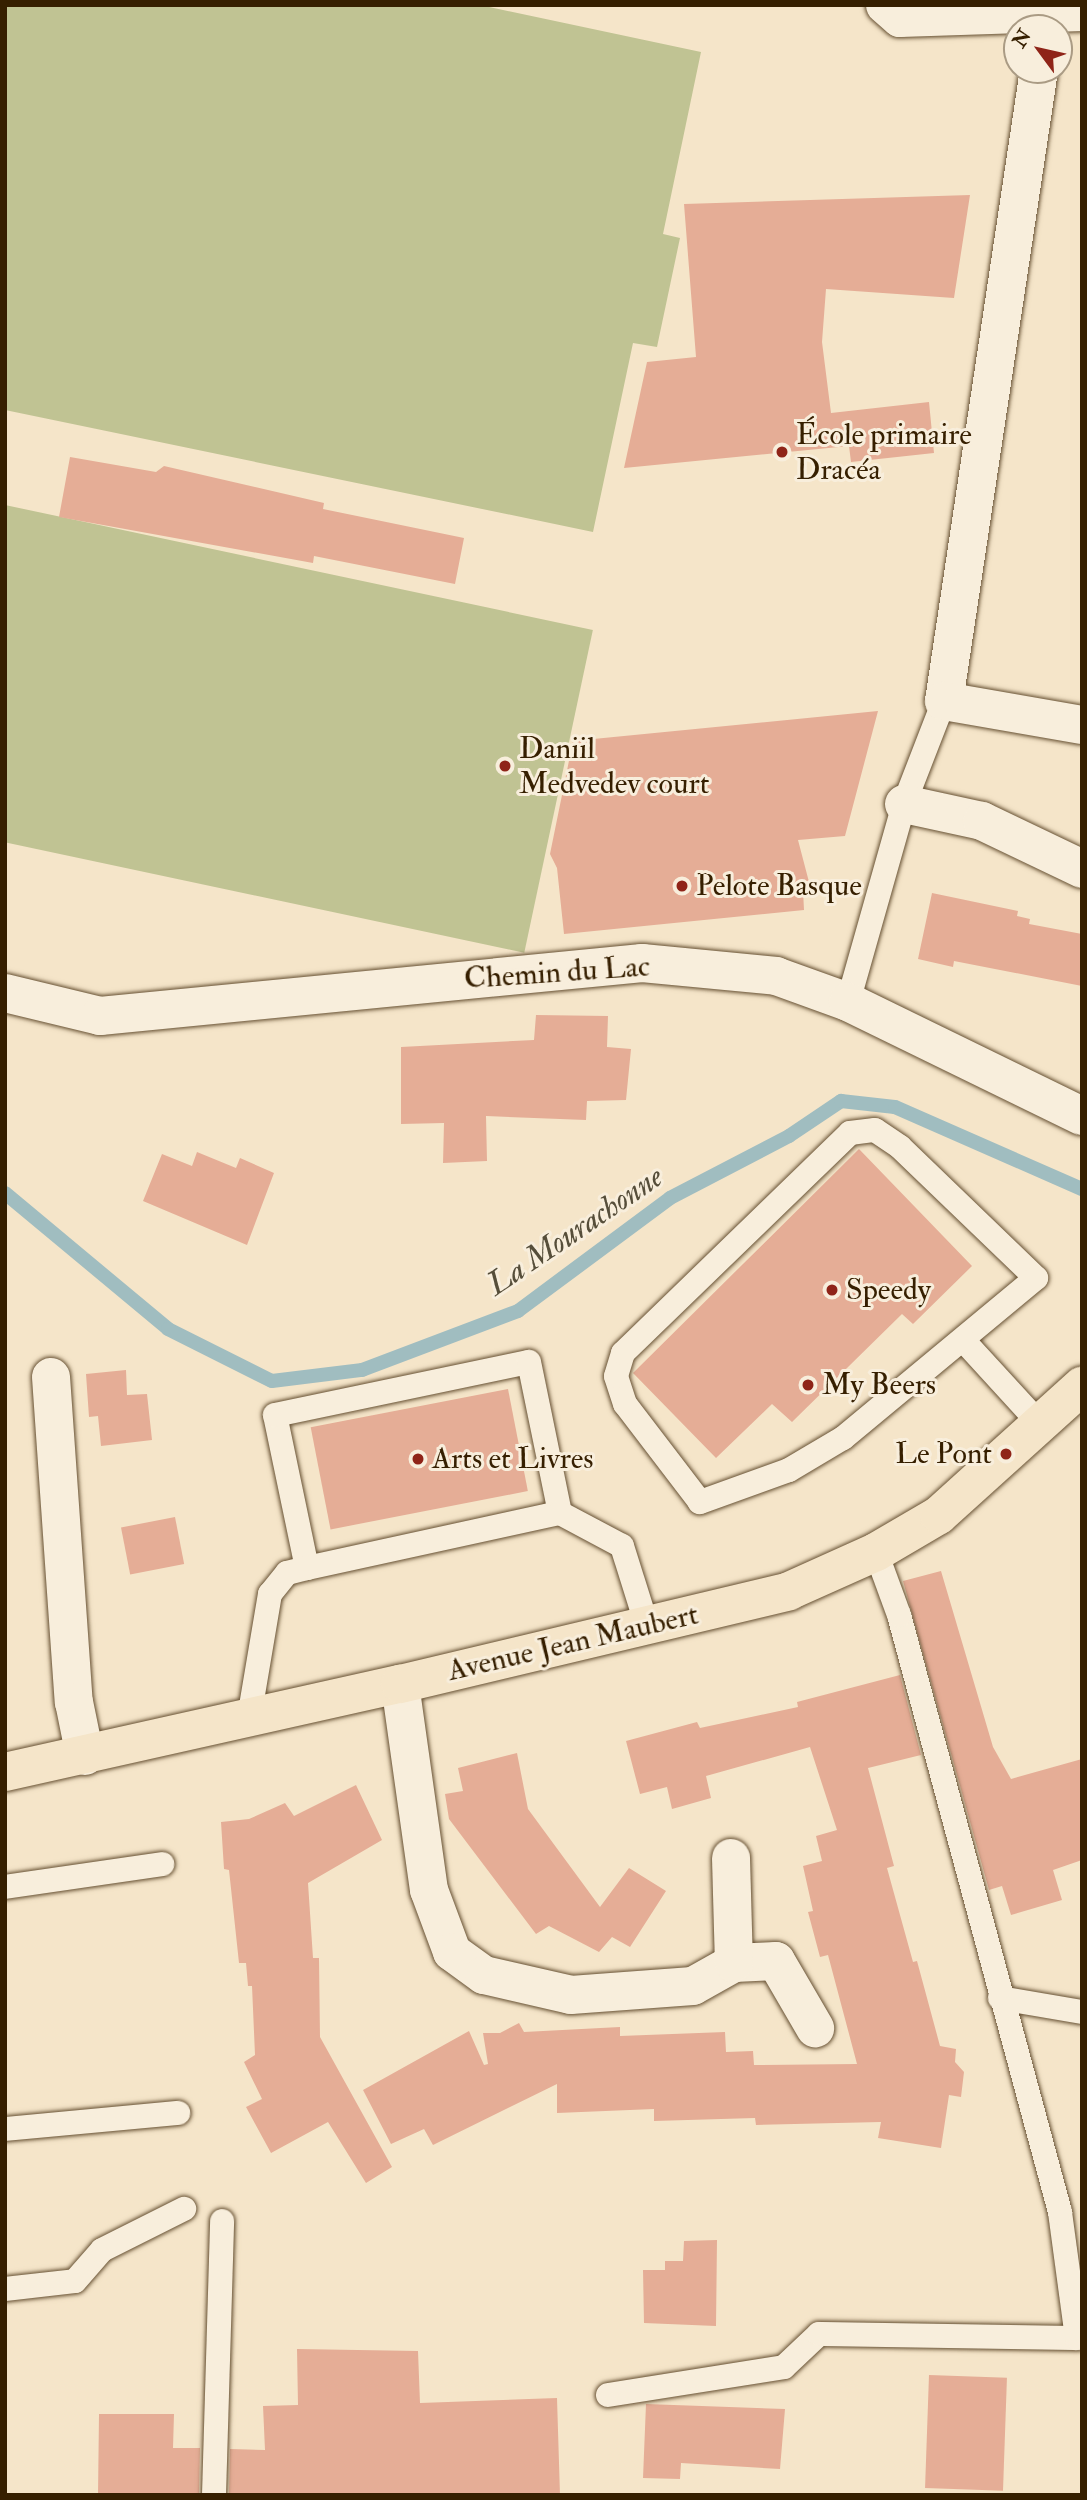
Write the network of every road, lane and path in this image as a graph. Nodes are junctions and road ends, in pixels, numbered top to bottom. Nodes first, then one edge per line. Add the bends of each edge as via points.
1 (885, 5) edge
2 (1003, 17) edge
3 (1037, 84) edge
4 (944, 701) junction
5 (1082, 725) edge
6 (904, 804) junction
7 (1082, 869) edge
8 (5, 993) edge
9 (848, 1002) junction
10 (1082, 1116) edge
11 (964, 1341) junction
12 (51, 1377) dead end
13 (1082, 1385) edge
14 (1040, 1424) junction
15 (560, 1513) junction
16 (876, 1552) junction
17 (307, 1568) junction
18 (648, 1626) junction
19 (400, 1684) junction
20 (249, 1718) junction
21 (85, 1756) junction
22 (5, 1772) edge
23 (731, 1858) dead end
24 (162, 1864) dead end
25 (5, 1887) edge
26 (734, 1963) junction
27 (1000, 1998) junction
28 (1082, 2012) edge
29 (814, 2028) dead end
30 (178, 2113) dead end
31 (5, 2129) edge
32 (184, 2209) dead end
33 (222, 2221) dead end
34 (5, 2289) edge
35 (608, 2395) dead end
36 (214, 2495) edge

1 - 2 street via 900,18
3 - 4 street
4 - 5 street
4 - 6 lane
6 - 7 street via 982,821
6 - 9 lane
8 - 9 street, Chemin du Lac via 100,1016 642,963 775,976
9 - 10 street, Chemin du Lac
11 - 11 lane via 843,1438 789,1470 700,1502 625,1405 616,1376 623,1353 850,1133 874,1130 900,1147 1036,1278
11 - 14 lane
12 - 21 street via 74,1702
13 - 14 main road, Avenue Jean Maubert
14 - 16 main road, Avenue Jean Maubert via 939,1515
15 - 17 lane
15 - 17 lane via 529,1362 275,1415
15 - 18 lane via 622,1546
16 - 18 main road, Avenue Jean Maubert via 789,1591
16 - 27 lane via 899,1615
17 - 20 lane via 287,1573 270,1594
18 - 19 main road, Avenue Jean Maubert
19 - 20 main road, Avenue Jean Maubert
19 - 26 street via 429,1890 452,1952 484,1975 571,1995 694,1986
20 - 21 main road, Avenue Jean Maubert
21 - 22 main road, Avenue Jean Maubert
23 - 26 street
24 - 25 lane
26 - 29 street via 776,1961
27 - 28 lane
27 - 35 lane via 1060,2212 1077,2338 820,2334 784,2367
30 - 31 lane
32 - 34 lane via 102,2250 75,2281
33 - 36 lane

